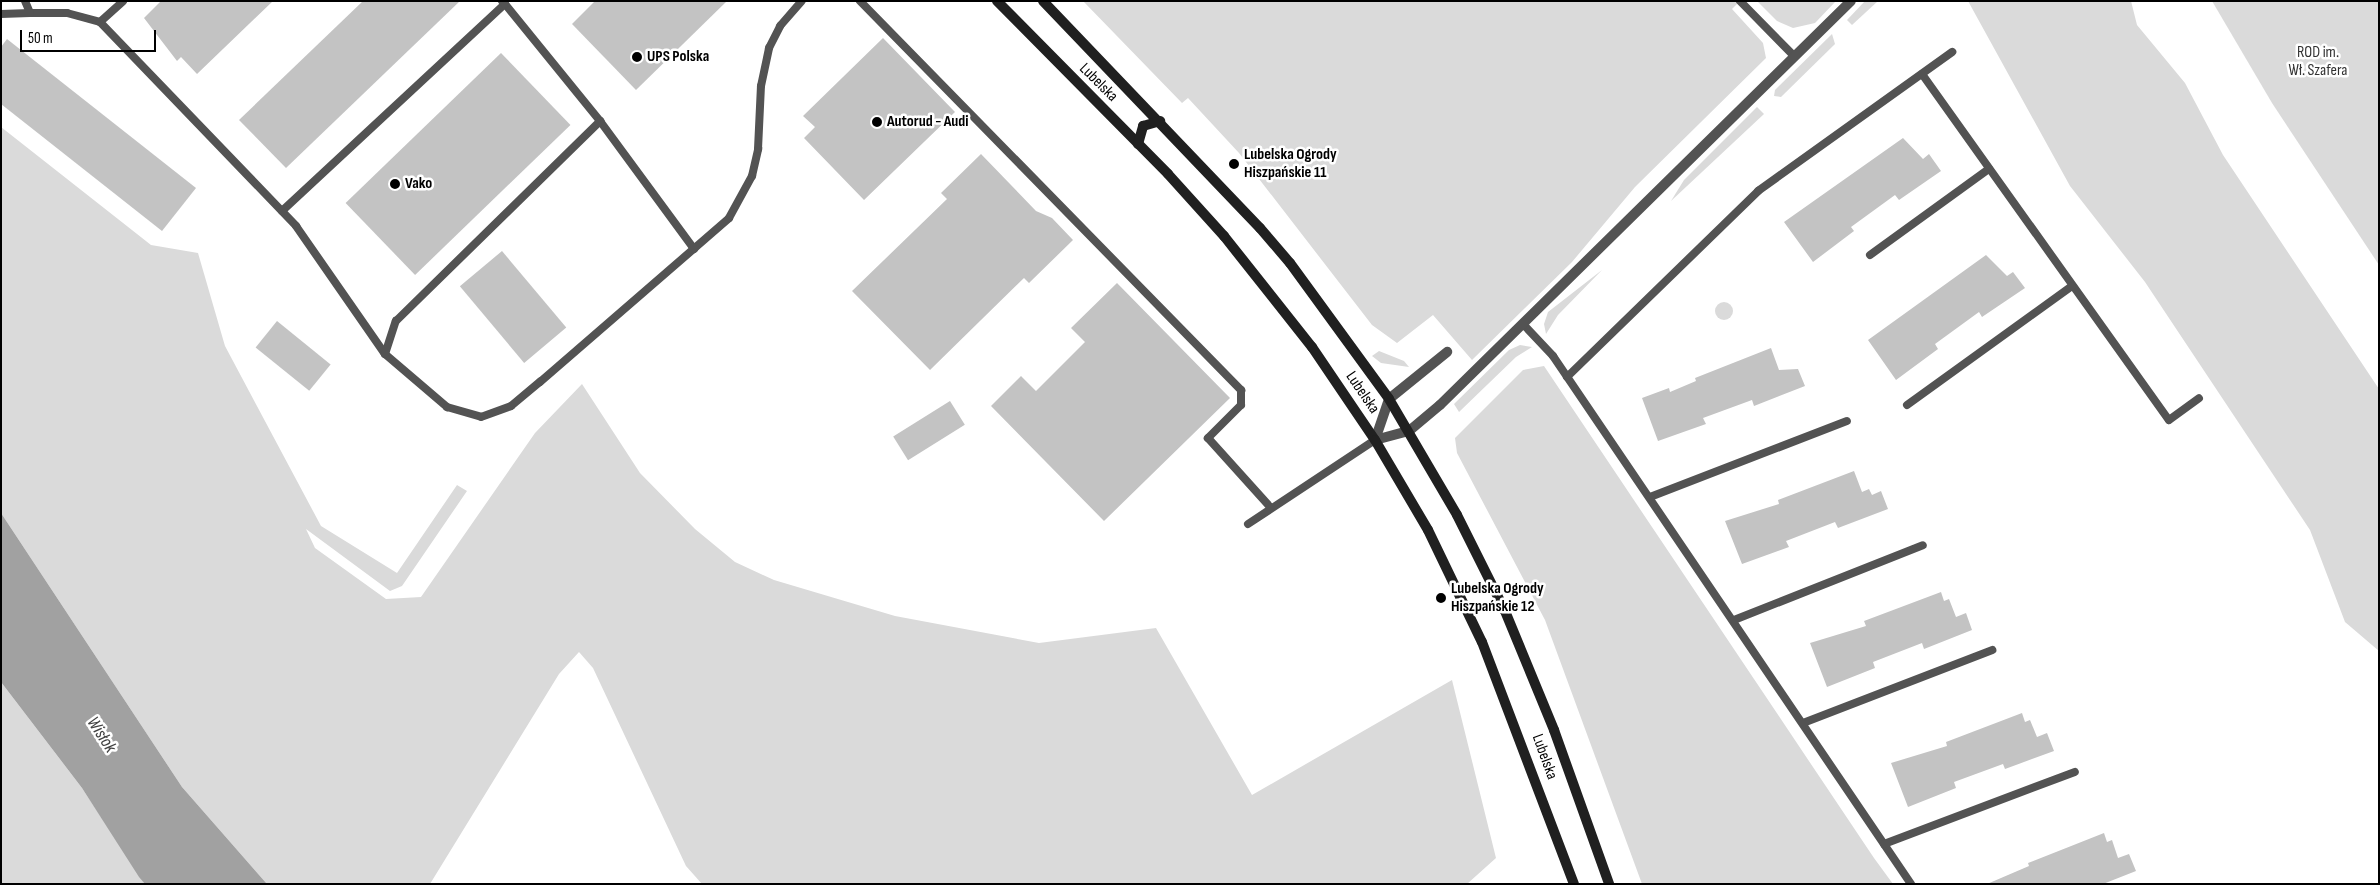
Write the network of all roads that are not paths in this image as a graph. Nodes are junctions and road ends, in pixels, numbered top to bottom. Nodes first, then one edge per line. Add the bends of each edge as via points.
1 (25, 1) edge
2 (123, 1) edge
3 (802, 1) edge
4 (860, 1) edge
5 (997, 1) edge
6 (1043, 1) edge
7 (1740, 1) edge
8 (1851, 1) edge
9 (503, 3) edge
10 (30, 13) junction
11 (1, 14) edge
12 (100, 22) junction
13 (1952, 52) dead end
14 (1795, 57) junction
15 (1922, 74) junction
16 (600, 121) junction
17 (1160, 121) junction
18 (1138, 144) junction
19 (1989, 168) junction
20 (282, 212) junction
21 (694, 249) junction
22 (1870, 255) dead end
23 (2072, 286) junction
24 (1523, 324) junction
25 (1447, 352) dead end
26 (385, 354) junction
27 (1567, 377) junction
28 (2199, 398) dead end
29 (1389, 400) junction
30 (1908, 405) dead end
31 (1847, 421) dead end
32 (1409, 431) junction
33 (1375, 440) junction
34 (1650, 497) junction
35 (1271, 508) junction
36 (1248, 524) dead end
37 (1923, 544) dead end
38 (1734, 620) junction
39 (1992, 650) dead end
40 (1803, 723) junction
41 (2075, 772) dead end
42 (1884, 844) junction
43 (1574, 884) edge
44 (1610, 884) edge
45 (1911, 884) edge

1 - 10 lane
2 - 12 lane
3 - 21 lane via 780,26 769,48 761,86 758,149 752,176 729,218
4 - 35 lane via 1242,390 1241,405 1208,438
5 - 18 main road, Lubelska
6 - 17 main road, Lubelska
7 - 14 lane
8 - 14 street
9 - 16 lane
9 - 20 lane
10 - 11 lane
10 - 12 lane via 67,13
12 - 20 lane
13 - 15 lane
14 - 24 street
15 - 19 lane
15 - 27 lane via 1758,191
16 - 21 lane
16 - 26 lane via 396,322
17 - 18 main road via 1143,126
17 - 29 main road, Lubelska via 1290,263
18 - 33 main road, Lubelska via 1253,270 1312,347
19 - 22 lane
19 - 23 lane
20 - 26 lane via 296,226
21 - 26 lane via 540,382 496,414 481,417 447,407
23 - 28 lane via 2169,420
23 - 30 lane
24 - 27 lane
24 - 32 street
25 - 29 street
27 - 34 lane
29 - 32 main road, Lubelska
29 - 33 street
31 - 34 lane
32 - 33 street
32 - 44 main road, Lubelska via 1505,612 1554,730
33 - 35 lane
33 - 43 main road, Lubelska via 1428,530 1482,642
34 - 38 lane
35 - 36 lane
37 - 38 lane
38 - 40 lane
39 - 40 lane
40 - 42 lane
41 - 42 lane
42 - 45 lane

